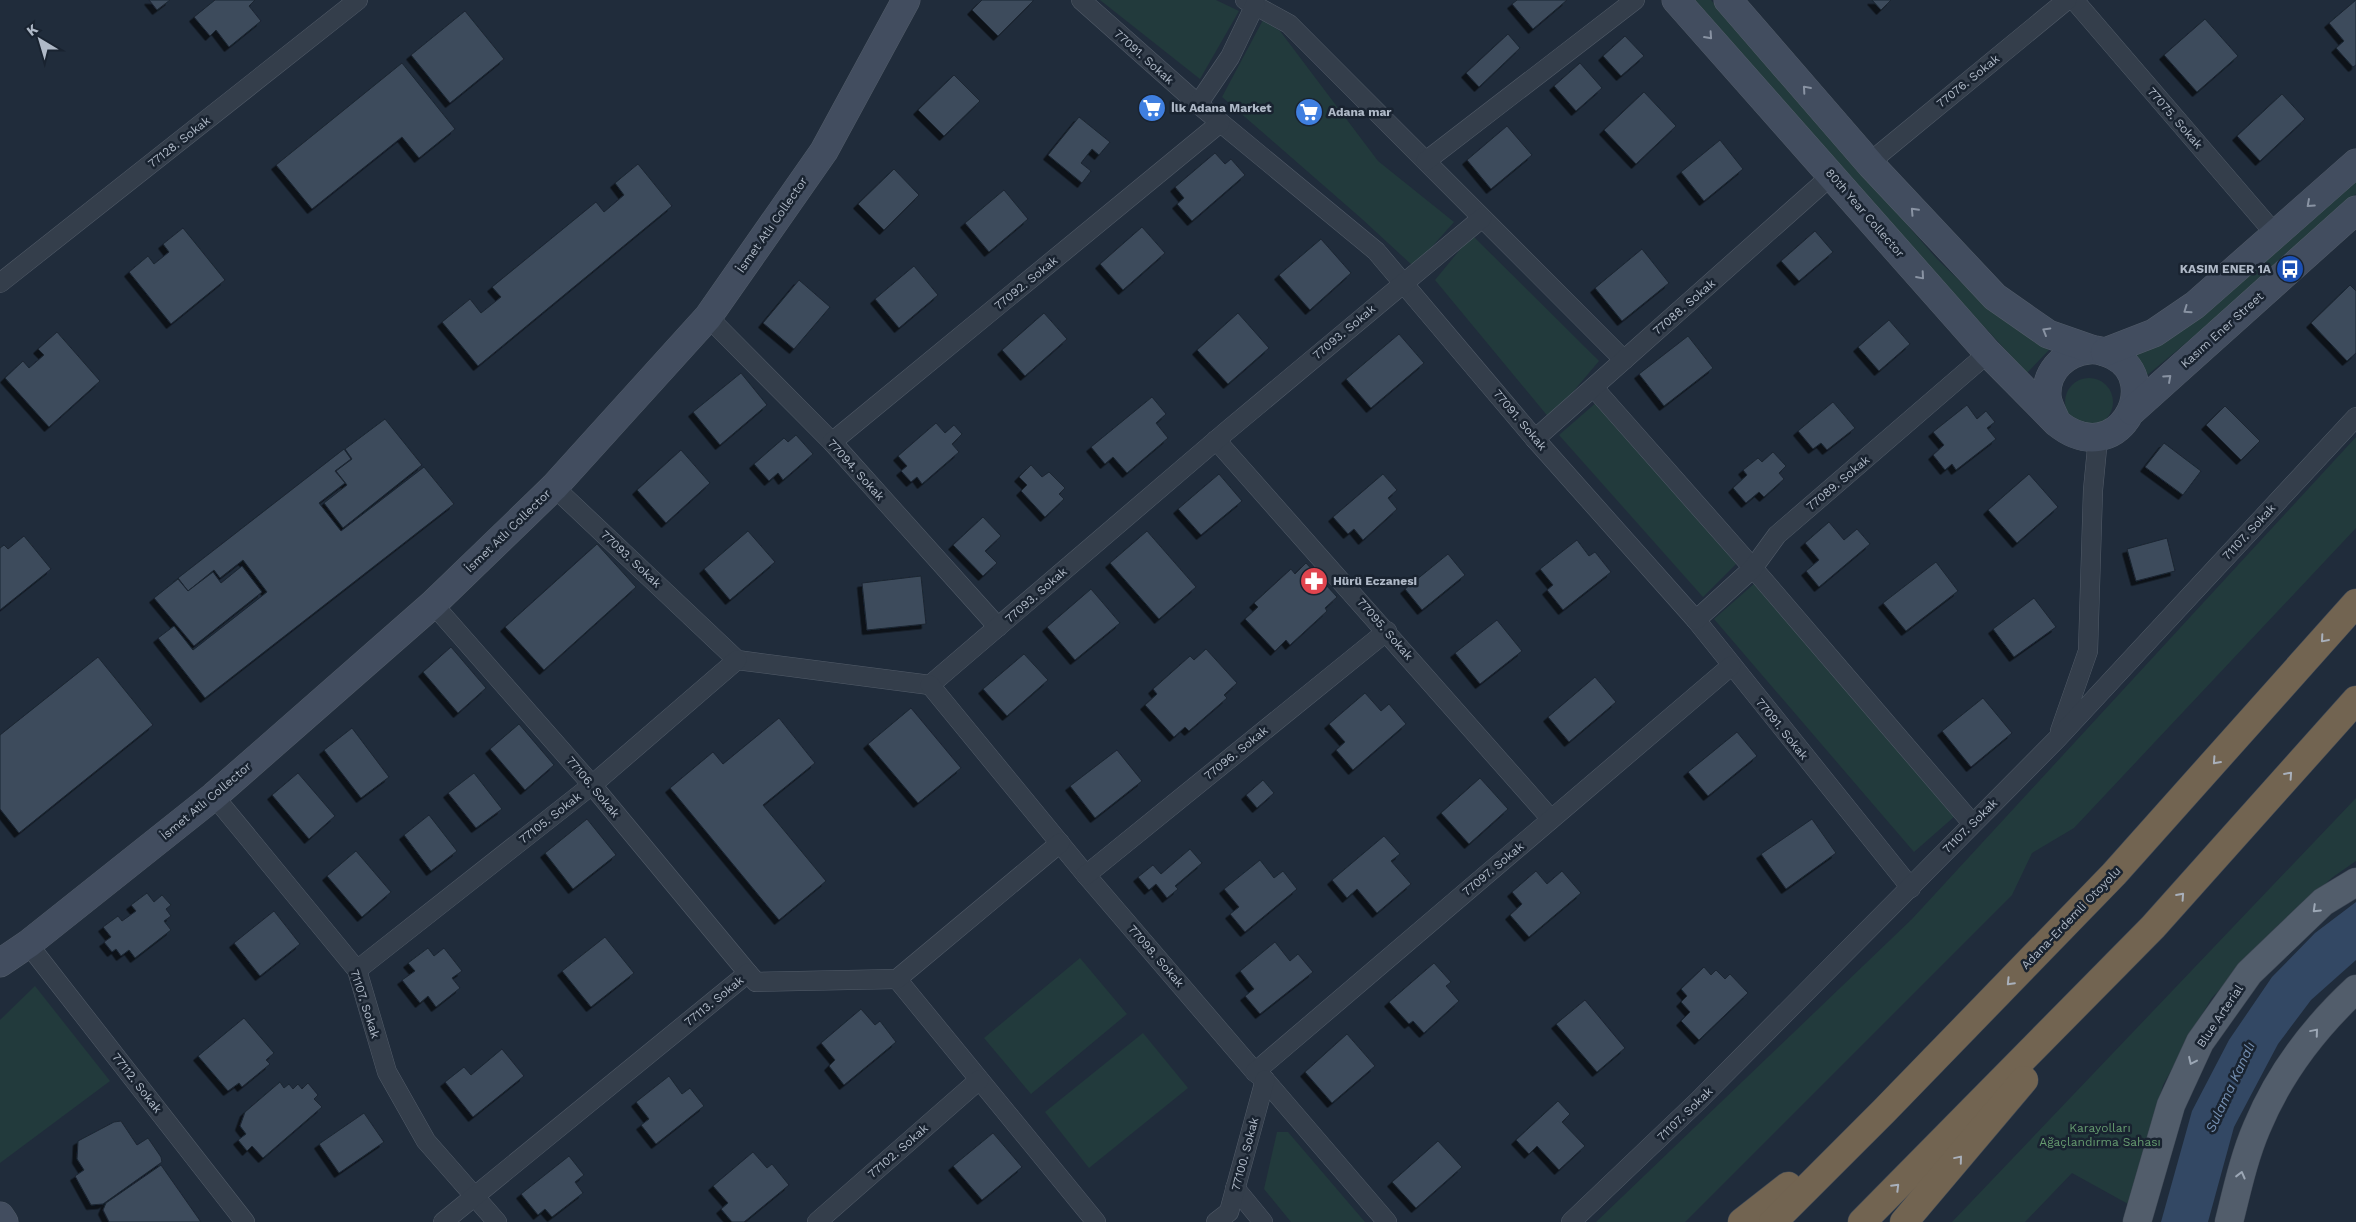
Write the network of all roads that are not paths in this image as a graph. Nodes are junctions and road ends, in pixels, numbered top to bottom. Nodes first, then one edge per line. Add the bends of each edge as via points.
1 (358, 0) edge
2 (906, 0) edge
3 (1081, 0) edge
4 (1635, 0) edge
5 (1676, 0) edge
6 (1728, 0) edge
7 (2067, 0) edge
8 (2074, 0) edge
9 (1250, 2) edge
10 (1198, 104) junction
11 (1220, 123) junction
12 (1426, 161) junction
13 (1871, 165) junction
14 (2353, 166) edge
15 (1832, 175) junction
16 (2356, 210) edge
17 (1482, 218) junction
18 (2276, 235) junction
19 (0, 283) edge
20 (1403, 283) junction
21 (708, 317) junction
22 (2098, 350) junction
23 (1988, 353) junction
24 (1624, 360) junction
25 (1594, 388) junction
26 (2132, 411) junction
27 (2356, 417) edge
28 (2057, 423) junction
29 (2098, 438) junction
30 (1535, 439) junction
31 (1216, 440) junction
32 (832, 442) junction
33 (554, 487) junction
34 (1753, 568) junction
35 (2356, 603) edge
36 (433, 604) junction
37 (1696, 620) junction
38 (998, 627) junction
39 (1387, 631) junction
40 (737, 660) junction
41 (1731, 666) junction
42 (930, 685) junction
43 (2356, 700) edge
44 (2058, 738) junction
45 (592, 785) junction
46 (214, 796) junction
47 (1551, 819) junction
48 (1972, 823) junction
49 (1060, 843) junction
50 (1086, 875) junction
51 (2356, 882) edge
52 (1911, 888) junction
53 (2153, 927) junction
54 (28, 944) junction
55 (0, 962) edge
56 (356, 970) junction
57 (748, 973) junction
58 (897, 979) junction
59 (2356, 989) edge
60 (1260, 1076) junction
61 (979, 1080) junction
62 (1884, 1112) junction
63 (1235, 1188) junction
64 (476, 1197) junction
65 (0, 1216) edge
66 (4, 1222) edge
67 (245, 1222) edge
68 (443, 1222) edge
69 (497, 1222) edge
70 (816, 1222) edge
71 (1096, 1222) edge
72 (1216, 1222) edge
73 (1263, 1222) edge
74 (1387, 1222) edge
75 (1570, 1222) edge
76 (1742, 1222) edge
77 (1773, 1222) edge
78 (1862, 1222) edge
79 (1904, 1222) edge
80 (2137, 1222) edge
81 (2229, 1222) edge

1 - 19 street, 77128. Sokak
2 - 21 main road, İsmet Atlı Collector via 824,152
3 - 10 street, 77091. Sokak
4 - 12 street
5 -> 15 main road, 80th Year Collector
13 -> 6 main road
7 - 13 street, 77076. Sokak via 1881,153
8 - 18 street, 77075. Sokak
9 - 10 street via 1230,56
9 - 12 street via 1289,24
10 - 11 street, 77091. Sokak
11 - 20 street, 77091. Sokak via 1376,250
11 - 32 street, 77092. Sokak
12 - 17 street
22 -> 13 main road via 2048,334 1995,297
14 -> 18 main road
15 -> 23 main road, 80th Year Collector
15 - 24 street, 77088. Sokak
26 -> 16 main road, Kasım Ener Street
17 - 20 street, 77093. Sokak
17 - 24 street
18 -> 22 main road via 2195,304 2154,333
20 - 30 street, 77091. Sokak
20 - 31 street, 77093. Sokak
21 - 32 street, 77094. Sokak
21 - 33 main road, İsmet Atlı Collector
22 - 26 main road via 2123,364 2134,382
22 - 28 main road via 2076,352 2064,358 2051,376 2046,396
23 - 28 main road, 80th Year Collector
23 - 34 street, 77089. Sokak via 1777,534
24 - 25 street, 77088. Sokak
25 - 30 street, 77088. Sokak
25 - 34 street
26 - 29 main road via 2124,424
27 - 44 street, 71107. Sokak
28 - 29 main road via 2069,433 2083,438
29 - 44 street via 2093,490 2088,651
30 - 37 street, 77091. Sokak
31 - 38 street, 77093. Sokak
31 - 39 street, 77095. Sokak
32 - 38 street, 77094. Sokak
33 - 36 main road, İsmet Atlı Collector
33 - 40 street, 77093. Sokak
34 - 37 street, 77089. Sokak
34 - 48 street
35 -> 62 highway, Adana-Erdemli Otoyolu via 2114,874
36 - 45 street, 77106. Sokak
36 - 46 main road, İsmet Atlı Collector
37 - 41 street, 77091. Sokak
38 - 42 street, 77093. Sokak
39 - 47 street, 77095. Sokak
39 - 50 street, 77096. Sokak
40 - 42 street
40 - 45 street, 77105. Sokak
41 - 47 street, 77097. Sokak
41 - 52 street, 77091. Sokak
42 - 49 street, 77098. Sokak
53 -> 43 highway
44 - 48 street, 71107. Sokak
45 - 56 street, 77105. Sokak
45 - 57 street, 77106. Sokak
46 - 54 main road, İsmet Atlı Collector
46 - 56 street, 71107. Sokak
47 - 60 street, 77097. Sokak
48 - 52 street, 71107. Sokak
49 - 50 street, 77098. Sokak
49 - 58 street
50 - 60 street, 77098. Sokak
51 -> 80 main road, Blue Arterial via 2323,902 2249,973 2200,1042 2171,1105
52 - 75 street, 71107. Sokak via 1697,1102
78 -> 53 highway
79 -> 53 highway
54 - 55 main road, İsmet Atlı Collector
54 - 67 street, 77112. Sokak
56 - 64 street, 71107. Sokak via 387,1072 426,1141
57 - 58 street, 77113. Sokak via 756,982
57 - 64 street, 77113. Sokak
58 - 61 street
81 -> 59 main road via 2257,1127 2279,1085 2300,1050
60 - 63 street, 77100. Sokak
60 - 74 street, 77098. Sokak
61 - 70 street, 77102. Sokak
61 - 71 street
62 - 76 highway
62 - 77 highway, Adana-Erdemli Otoyolu
63 - 72 street, 77100. Sokak via 1229,1212
63 - 73 street
64 - 68 street, 77113. Sokak
64 - 69 street, 71107. Sokak
65 - 66 main road

